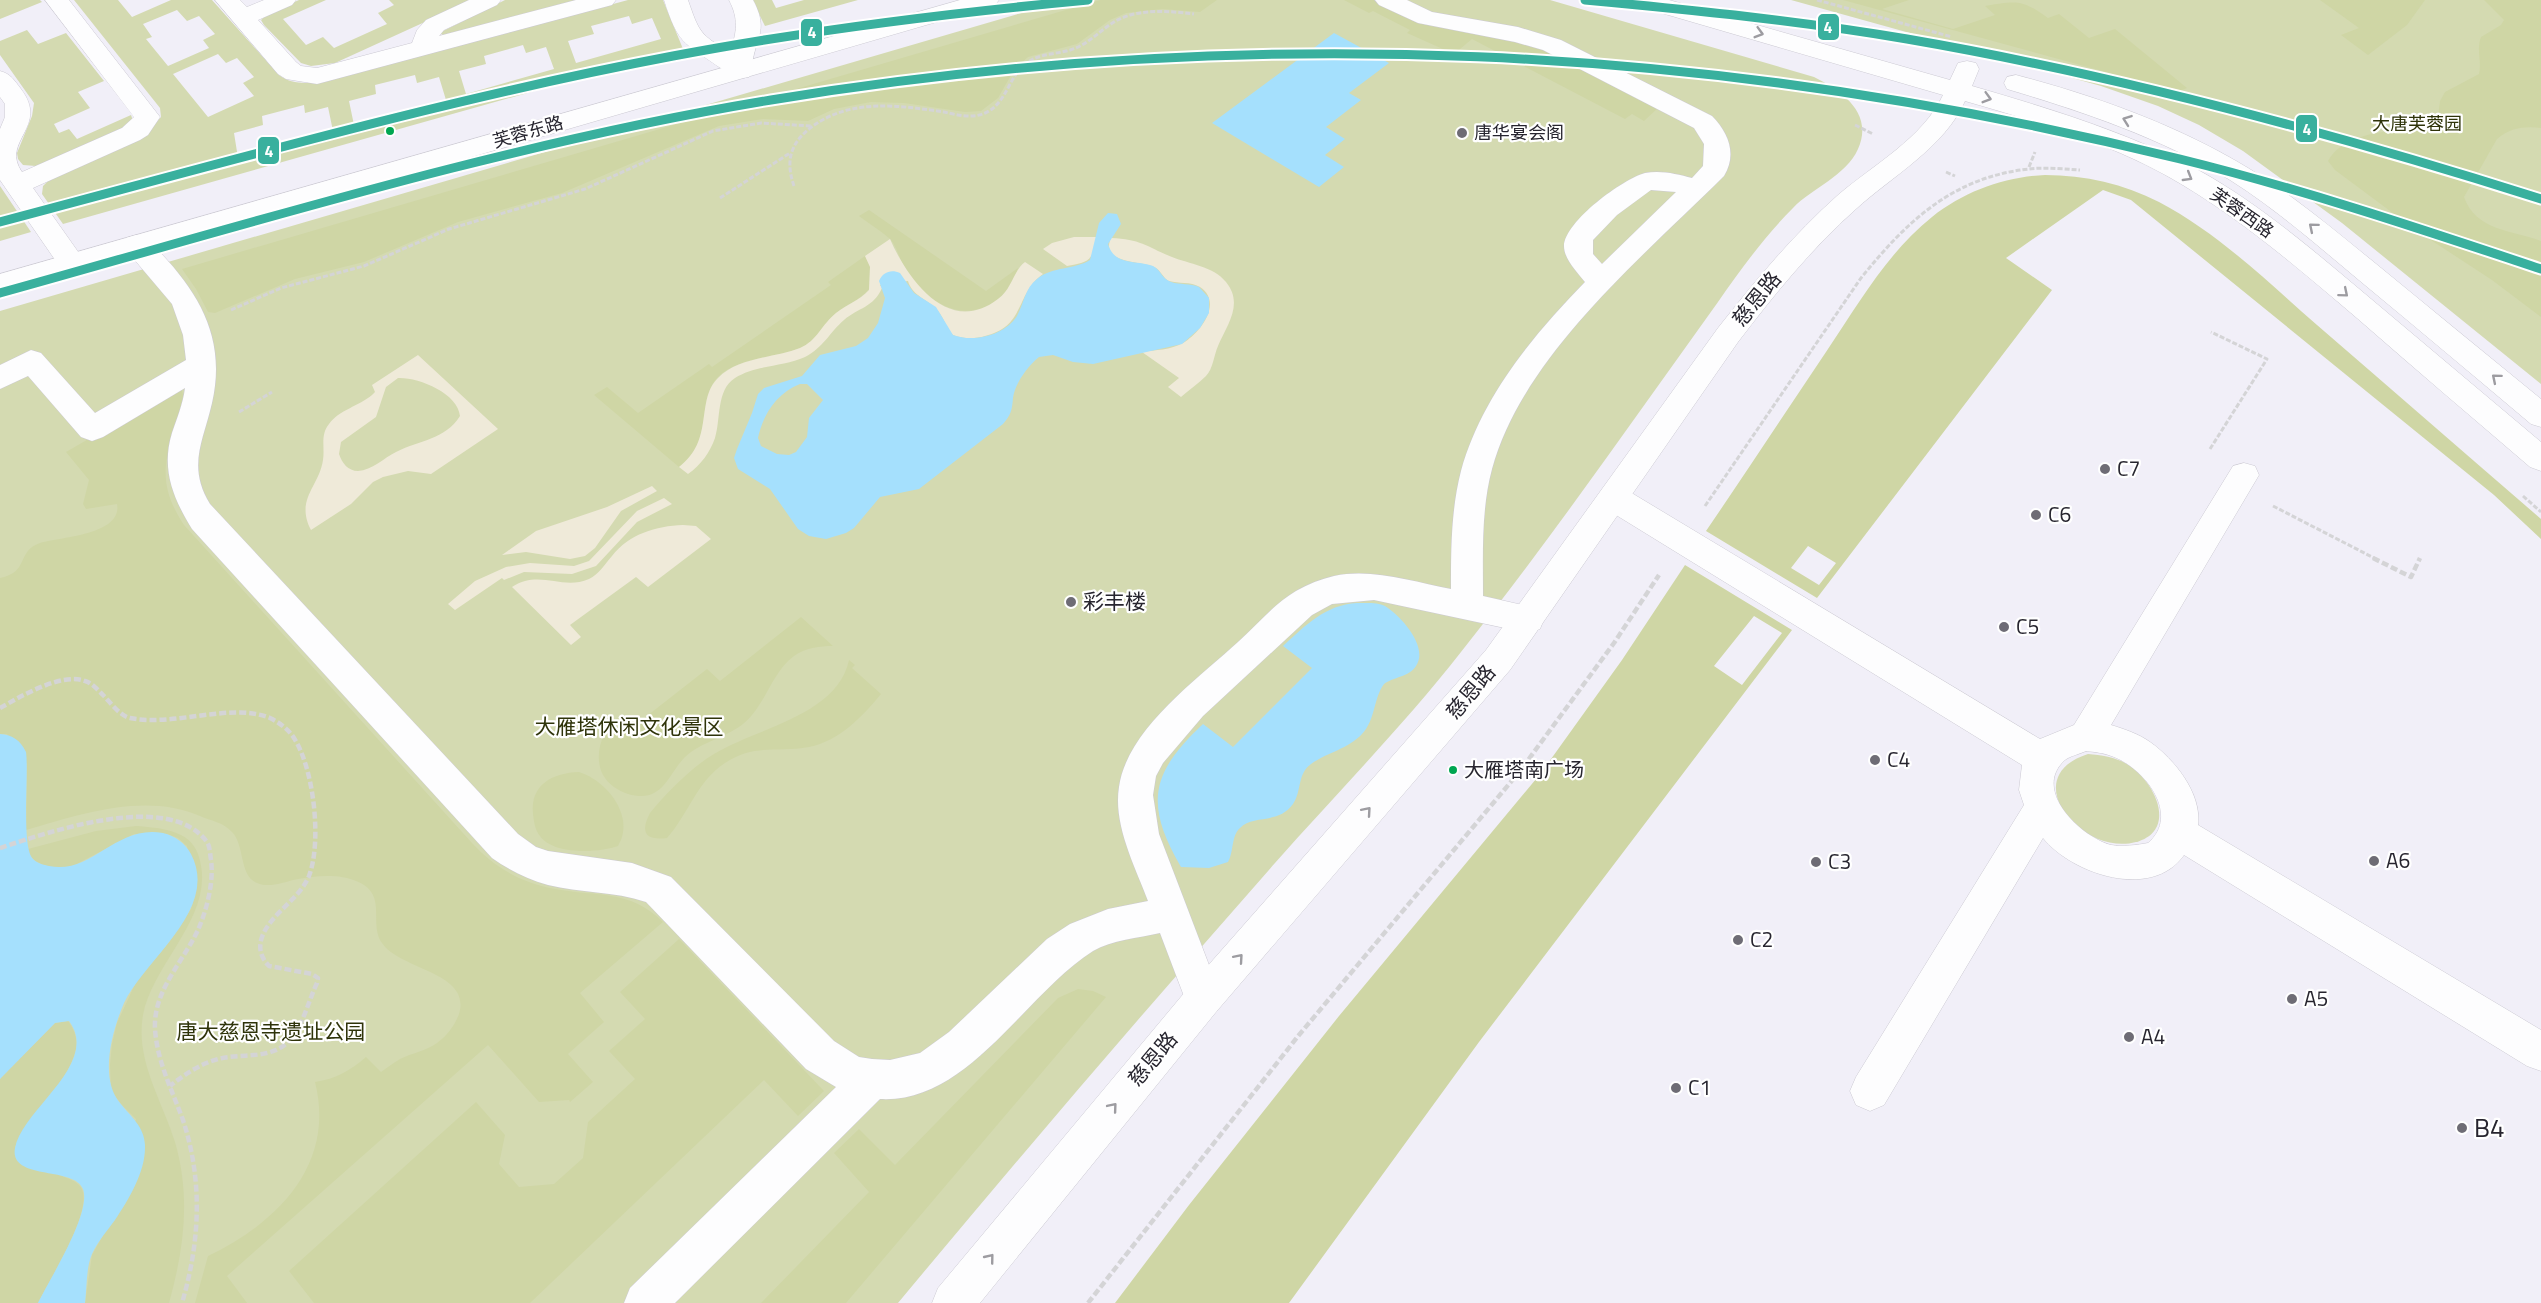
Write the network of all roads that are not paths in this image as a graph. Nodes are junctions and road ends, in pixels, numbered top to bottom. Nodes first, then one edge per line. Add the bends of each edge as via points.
1 (57, 0) edge
2 (284, 0) edge
3 (489, 0) edge
4 (604, 0) edge
5 (676, 0) edge
6 (741, 0) edge
7 (987, 0) edge
8 (1388, 0) edge
9 (1642, 0) edge
10 (1721, 0) edge
11 (235, 9) edge
12 (422, 49) junction
13 (740, 71) junction
14 (0, 79) edge
15 (1963, 79) junction
16 (17, 185) junction
17 (1697, 188) junction
18 (136, 245) junction
19 (72, 263) junction
20 (1601, 282) junction
21 (0, 284) edge
22 (201, 365) junction
23 (0, 378) edge
24 (2541, 416) edge
25 (2541, 459) edge
26 (2240, 481) road end
27 (1614, 498) junction
28 (1467, 606) junction
29 (1528, 619) junction
30 (2085, 736) junction
31 (2041, 758) junction
32 (2041, 809) junction
33 (2179, 833) junction
34 (1171, 913) junction
35 (1203, 999) junction
36 (2541, 1052) edge
37 (872, 1079) junction
38 (1870, 1091) dead end
39 (645, 1303) edge
40 (952, 1303) edge

1 - 16 main road via 147,117 131,134
2 - 11 main road
3 - 12 main road via 435,25
4 - 12 main road
5 - 13 main road via 689,34
6 - 13 main road via 750,30 739,58
7 - 13 main road, 芙蓉东路
8 - 17 main road via 1440,22 1552,45 1703,122 1714,134 1719,154 1714,171
9 -> 15 main road, 芙蓉西路
10 - 15 main road, 芙蓉西路
11 - 12 main road via 287,68 305,76 331,74
13 - 18 main road, 芙蓉东路
14 - 16 main road via 18,103 18,117 3,151 4,166
24 -> 15 main road, 芙蓉西路 via 2303,219 2238,173 2147,127 2084,104
15 -> 25 main road, 芙蓉西路 via 2177,170 2217,194 2292,248
15 - 27 main road, 慈恩路 via 1939,123 1924,139 1847,202 1766,286
16 - 19 main road
17 - 20 main road
17 - 20 main road via 1646,182 1633,187 1592,223 1578,244 1581,256
18 - 19 main road, 芙蓉东路
18 - 22 main road via 178,291 191,314
19 - 21 main road, 芙蓉东路
20 - 28 main road via 1525,372 1500,411 1482,453 1470,500
22 - 23 main road via 92,429 31,361
22 - 37 main road via 197,404 182,459 184,482 193,504 203,520 484,827 524,859 548,868 632,880 658,889 820,1055 852,1075
26 - 30 main road
27 - 29 main road, 慈恩路
27 - 31 main road
28 - 29 main road
28 - 34 main road via 1374,587 1355,586 1323,593 1294,610 1173,725 1141,768 1135,802 1144,843
35 -> 29 main road, 慈恩路 via 1461,705
30 - 31 main road via 2058,743
30 - 33 main road via 2107,739 2135,751 2158,770 2174,793 2181,817
31 - 32 main road via 2035,780
32 - 33 main road via 2054,828 2078,848 2107,861 2135,863 2159,856
32 - 38 main road
33 - 36 main road
34 - 35 main road
34 - 37 main road via 1108,927 1083,937 1039,970 963,1046 929,1070 890,1080
40 -> 35 main road, 慈恩路
37 - 39 main road

